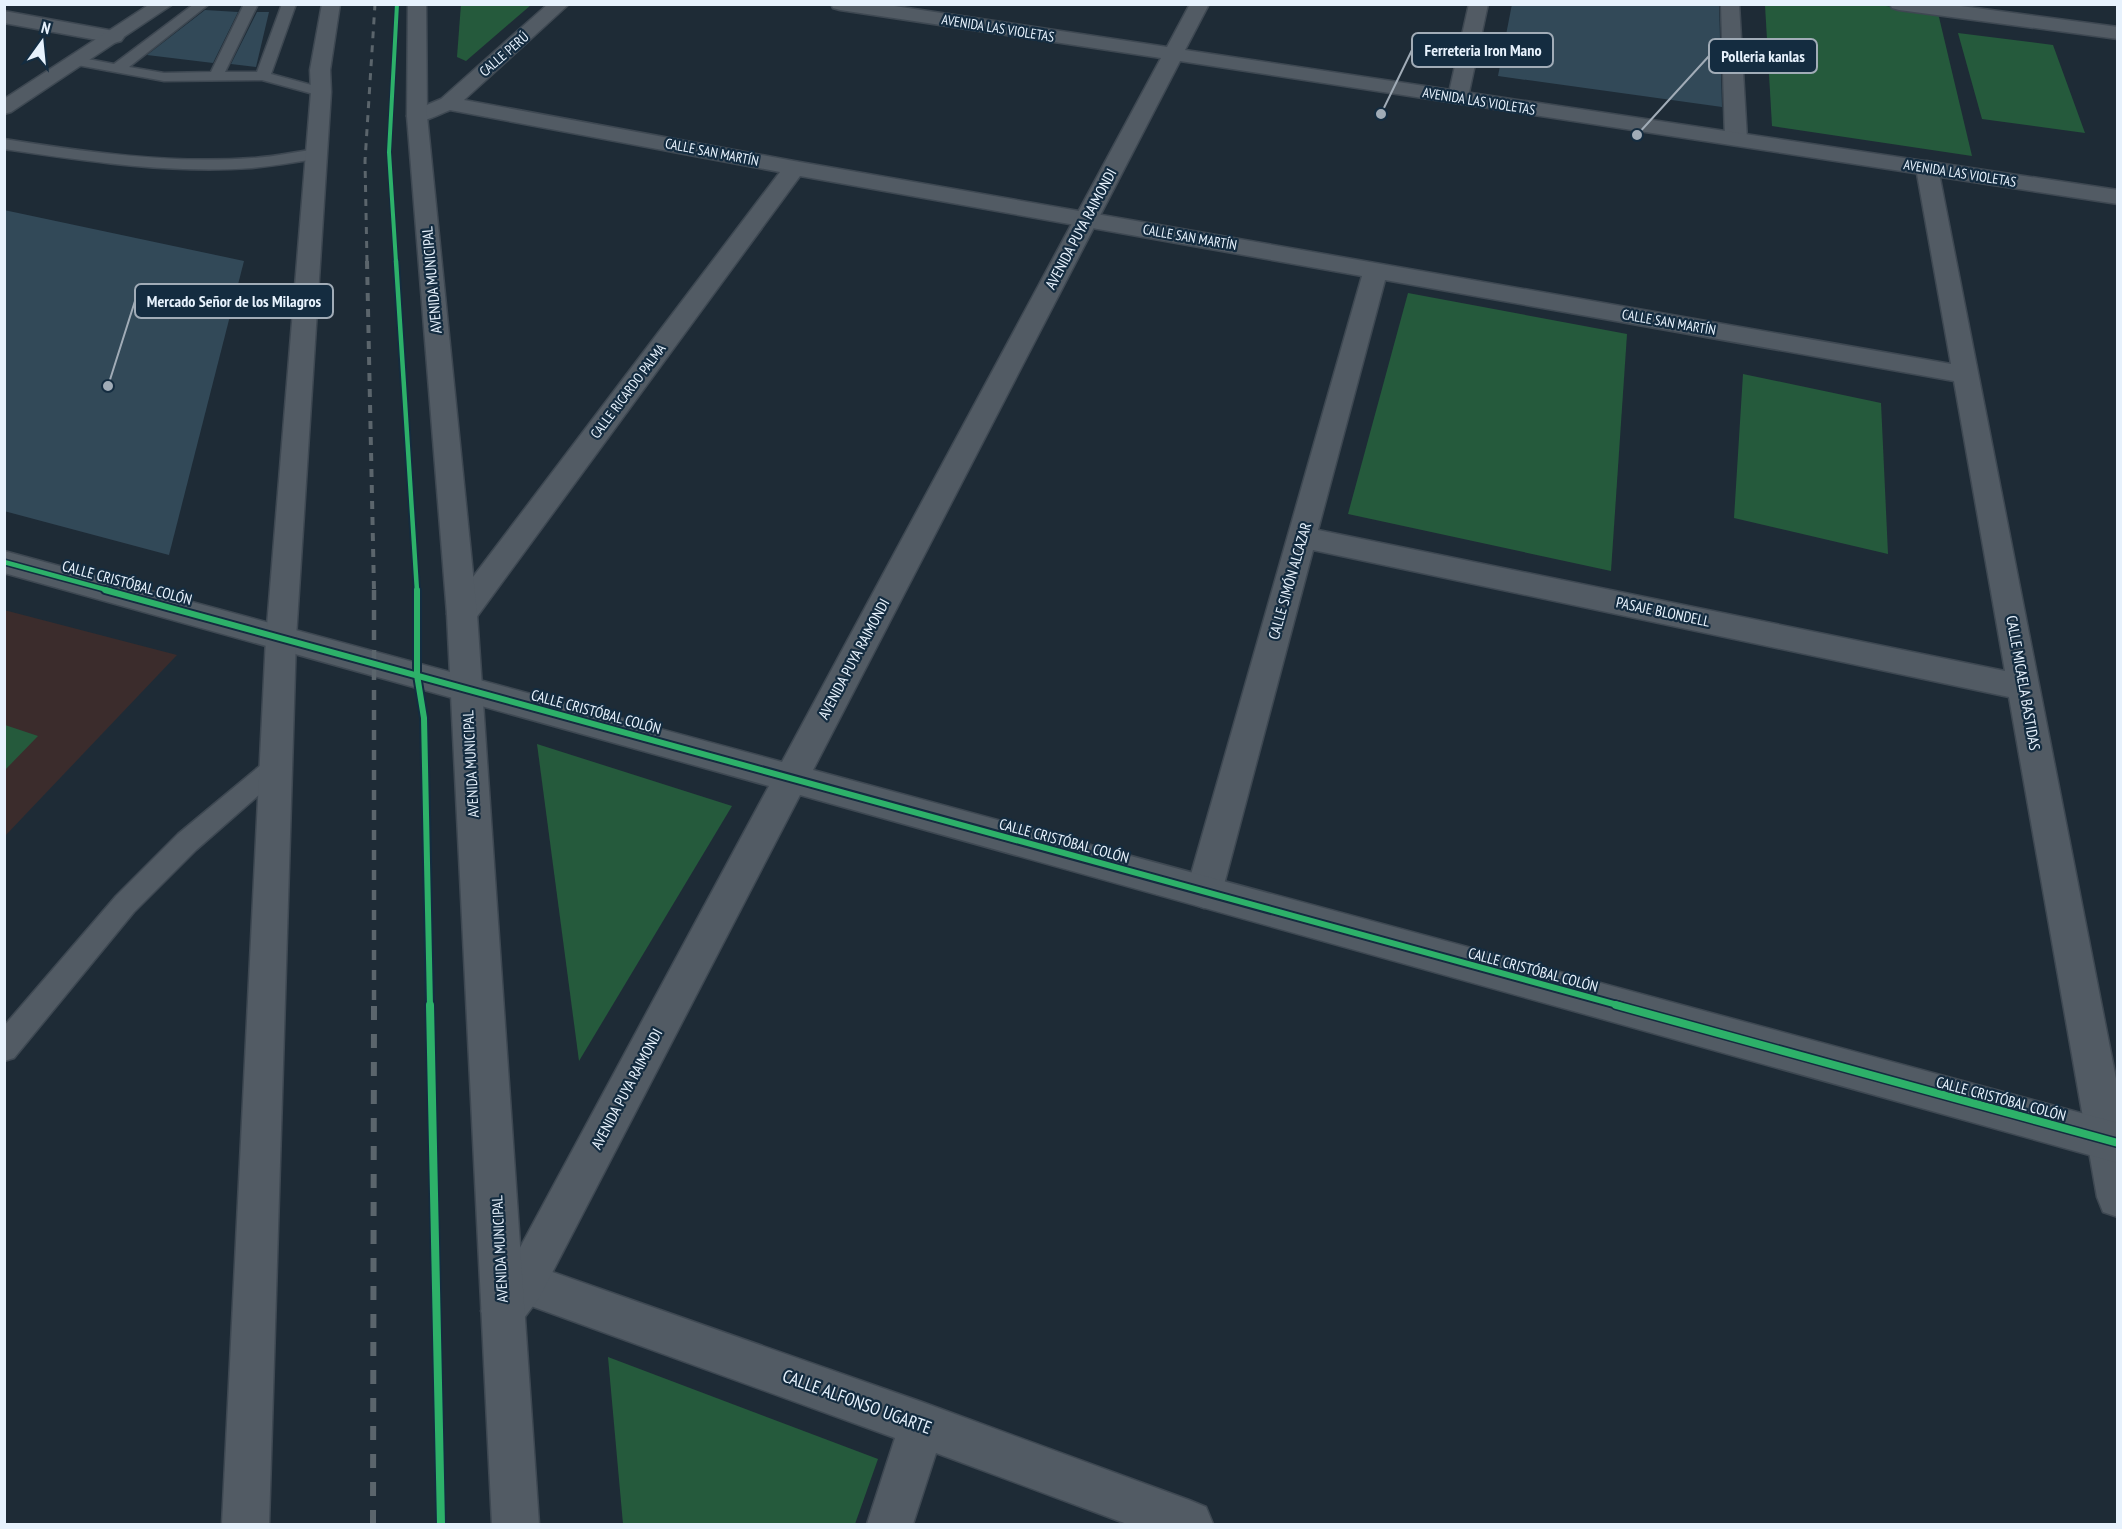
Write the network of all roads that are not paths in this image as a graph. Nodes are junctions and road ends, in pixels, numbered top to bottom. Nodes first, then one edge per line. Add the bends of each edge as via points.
1 (164, 4) edge
2 (203, 4) edge
3 (250, 4) edge
4 (289, 4) edge
5 (331, 4) edge
6 (417, 4) edge
7 (560, 4) edge
8 (840, 4) edge
9 (1200, 4) edge
10 (1479, 4) edge
11 (1730, 4) edge
12 (1899, 4) edge
13 (4, 17) edge
14 (2118, 33) edge
15 (114, 37) junction
16 (1174, 55) junction
17 (77, 61) junction
18 (117, 69) junction
19 (216, 76) junction
20 (263, 76) junction
21 (321, 92) junction
22 (1458, 98) junction
23 (448, 103) junction
24 (4, 108) edge
25 (417, 116) junction
26 (1736, 139) junction
27 (4, 144) edge
28 (316, 154) junction
29 (794, 168) junction
30 (1928, 168) junction
31 (2118, 197) edge
32 (1086, 219) junction
33 (1376, 270) junction
34 (1966, 375) junction
35 (1302, 537) junction
36 (4, 562) edge
37 (462, 614) junction
38 (281, 638) junction
39 (2023, 687) junction
40 (466, 689) junction
41 (275, 767) junction
42 (791, 778) junction
43 (1204, 892) junction
44 (4, 1048) edge
45 (2112, 1142) edge
46 (2118, 1197) edge
47 (514, 1297) junction
48 (922, 1425) junction
49 (245, 1524) edge
50 (516, 1524) edge
51 (890, 1524) edge
52 (1189, 1524) edge

1 - 15 street
2 - 18 lane
3 - 19 lane
4 - 20 lane
5 - 21 street via 320,70
6 - 25 street, AVENIDA MUNICIPAL
7 - 23 street, CALLE PERÚ
8 - 16 street, AVENIDA LAS VIOLETAS
9 - 16 street, AVENIDA PUYA RAIMONDI
10 - 22 street
11 - 26 street
12 - 14 street
13 - 15 street
15 - 17 street
16 - 22 street, AVENIDA LAS VIOLETAS
16 - 32 street, AVENIDA PUYA RAIMONDI
17 - 18 lane
17 - 24 street
18 - 19 lane via 164,77
19 - 20 lane
20 - 21 lane
21 - 28 street
22 - 26 street, AVENIDA LAS VIOLETAS
23 - 25 street
23 - 29 street, CALLE SAN MARTÍN
25 - 37 street, AVENIDA MUNICIPAL
26 - 30 street, AVENIDA LAS VIOLETAS
27 - 28 lane via 83,157 180,165 254,163
28 - 38 street
29 - 32 street, CALLE SAN MARTÍN
29 - 37 street, CALLE RICARDO PALMA
30 - 31 street, AVENIDA LAS VIOLETAS
30 - 34 street, CALLE MICAELA BASTIDAS
32 - 33 street, CALLE SAN MARTÍN
32 - 42 street, AVENIDA PUYA RAIMONDI
33 - 34 street, CALLE SAN MARTÍN
33 - 35 street, CALLE SIMÓN ALCAZAR
34 - 39 street, CALLE MICAELA BASTIDAS
35 - 39 street, PASAJE BLONDELL
35 - 43 street, CALLE SIMÓN ALCAZAR
36 - 38 street, CALLE CRISTÓBAL COLÓN
37 - 40 street, AVENIDA MUNICIPAL
38 - 40 street, CALLE CRISTÓBAL COLÓN
38 - 41 street
39 - 45 street, CALLE MICAELA BASTIDAS
40 - 42 street, CALLE CRISTÓBAL COLÓN
40 - 47 street, AVENIDA MUNICIPAL
41 - 44 lane via 187,842 126,903
41 - 49 street
42 - 43 street, CALLE CRISTÓBAL COLÓN
42 - 47 street, AVENIDA PUYA RAIMONDI
43 - 45 street, CALLE CRISTÓBAL COLÓN
45 - 46 street, CALLE MICAELA BASTIDAS
47 - 48 street, CALLE ALFONSO UGARTE
47 - 50 street, AVENIDA MUNICIPAL
48 - 51 street
48 - 52 street, CALLE ALFONSO UGARTE

